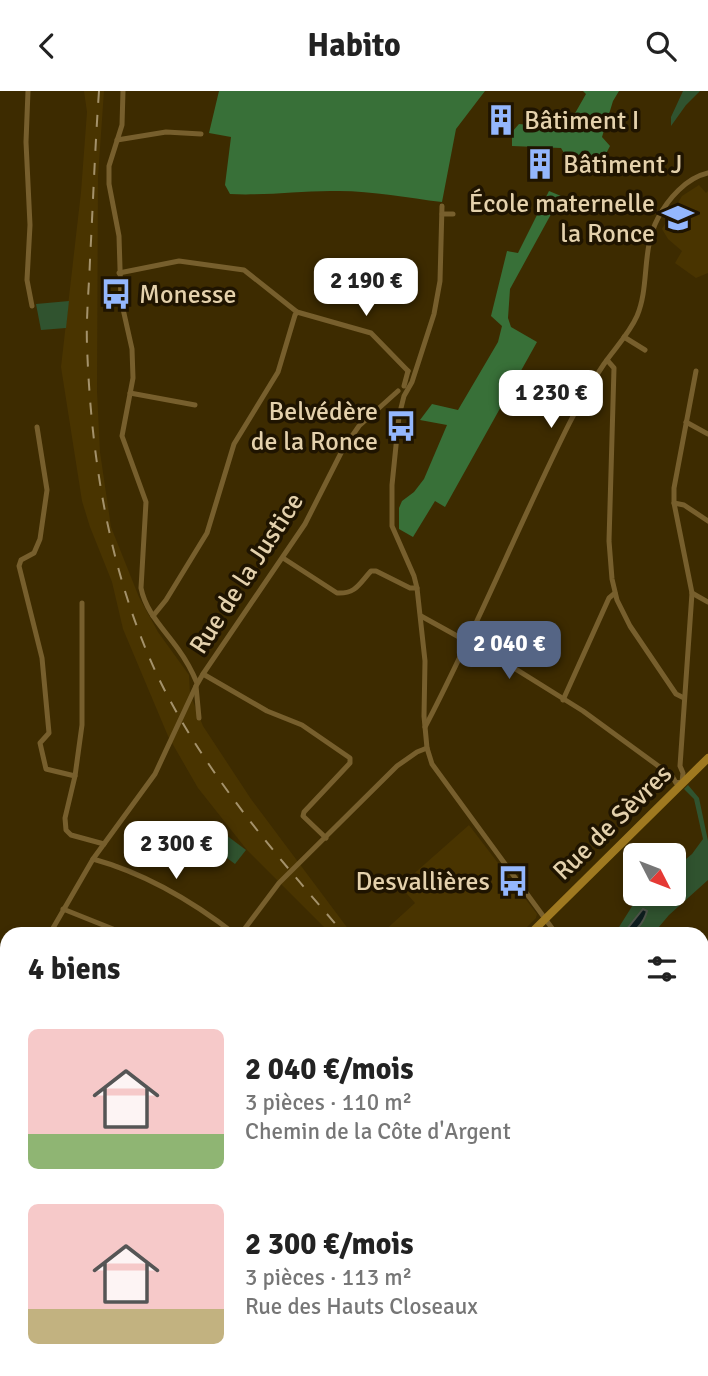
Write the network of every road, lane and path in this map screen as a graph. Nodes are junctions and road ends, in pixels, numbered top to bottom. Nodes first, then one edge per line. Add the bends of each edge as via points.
1 (28, 91) edge
2 (123, 91) edge
3 (201, 134) dead end
4 (117, 140) junction
5 (708, 173) edge
6 (442, 206) dead end
7 (442, 214) junction
8 (453, 214) dead end
9 (119, 273) junction
10 (32, 306) dead end
11 (298, 312) junction
12 (624, 337) junction
13 (645, 350) dead end
14 (607, 360) junction
15 (415, 369) junction
16 (408, 371) junction
17 (696, 371) dead end
18 (405, 391) junction
19 (130, 393) junction
20 (195, 405) dead end
21 (687, 422) junction
22 (37, 427) dead end
23 (708, 434) edge
24 (674, 503) junction
25 (708, 521) edge
26 (283, 558) junction
27 (417, 588) junction
28 (615, 593) junction
29 (692, 593) junction
30 (708, 602) edge
31 (82, 603) dead end
32 (421, 616) junction
33 (153, 617) junction
34 (468, 641) junction
35 (203, 674) junction
36 (197, 685) junction
37 (684, 698) junction
38 (563, 699) junction
39 (200, 717) dead end
40 (425, 728) junction
41 (427, 748) junction
42 (708, 760) edge
43 (75, 776) junction
44 (682, 782) junction
45 (326, 838) junction
46 (104, 844) junction
47 (93, 859) junction
48 (64, 909) junction
49 (546, 918) junction
50 (54, 927) edge
51 (108, 927) edge
52 (226, 927) edge
53 (244, 927) edge
54 (537, 927) edge
55 (552, 927) edge

1 - 10 street via 27,280
2 - 4 street
3 - 4 street via 166,132
4 - 9 street via 109,166
5 - 12 street via 678,190 658,219 646,253 642,302
6 - 7 street
7 - 8 street
7 - 15 street via 440,281 430,330
9 - 11 street via 180,261 244,270
9 - 19 street via 132,349
11 - 16 street via 371,333
11 - 33 street via 278,372 234,444 207,533
12 - 13 street
12 - 14 street
14 - 28 street via 614,368 609,559
14 - 34 street via 541,480
15 - 16 street
15 - 18 street
16 - 18 street
17 - 21 street
18 - 26 street, Rue de la Justice via 399,395 397,391 359,426
18 - 27 street via 399,416 392,526
19 - 20 street
19 - 33 street via 122,436 146,502 141,589
21 - 23 street
21 - 24 street
22 - 43 street via 47,490 40,539 19,566 43,670 49,733 40,743 43,762 46,769
24 - 25 street
24 - 29 street
26 - 27 street via 337,593 354,591 371,571
26 - 35 street, Rue de la Justice
27 - 32 street
28 - 37 street via 629,626 676,694
28 - 38 street
29 - 30 street
29 - 37 street
31 - 43 street via 82,725
32 - 34 street
32 - 40 street
33 - 36 street via 186,660
34 - 38 street
34 - 40 street
35 - 36 street, Rue de la Justice
35 - 45 street via 267,711 302,725 350,758 303,815
36 - 39 street, Rue de la Justice
36 - 46 street via 155,774
37 - 44 street
38 - 44 street via 608,728 676,783
40 - 41 street
41 - 45 street via 397,766
41 - 49 street via 439,776
42 - 44 main road, Rue de Sèvres
43 - 46 street via 66,830
44 - 49 main road, Rue de Sèvres
45 - 53 street via 279,883
46 - 47 street
47 - 48 street
47 - 52 street via 130,872
48 - 50 street
48 - 51 street
49 - 54 main road, Rue de Sèvres
49 - 55 street

